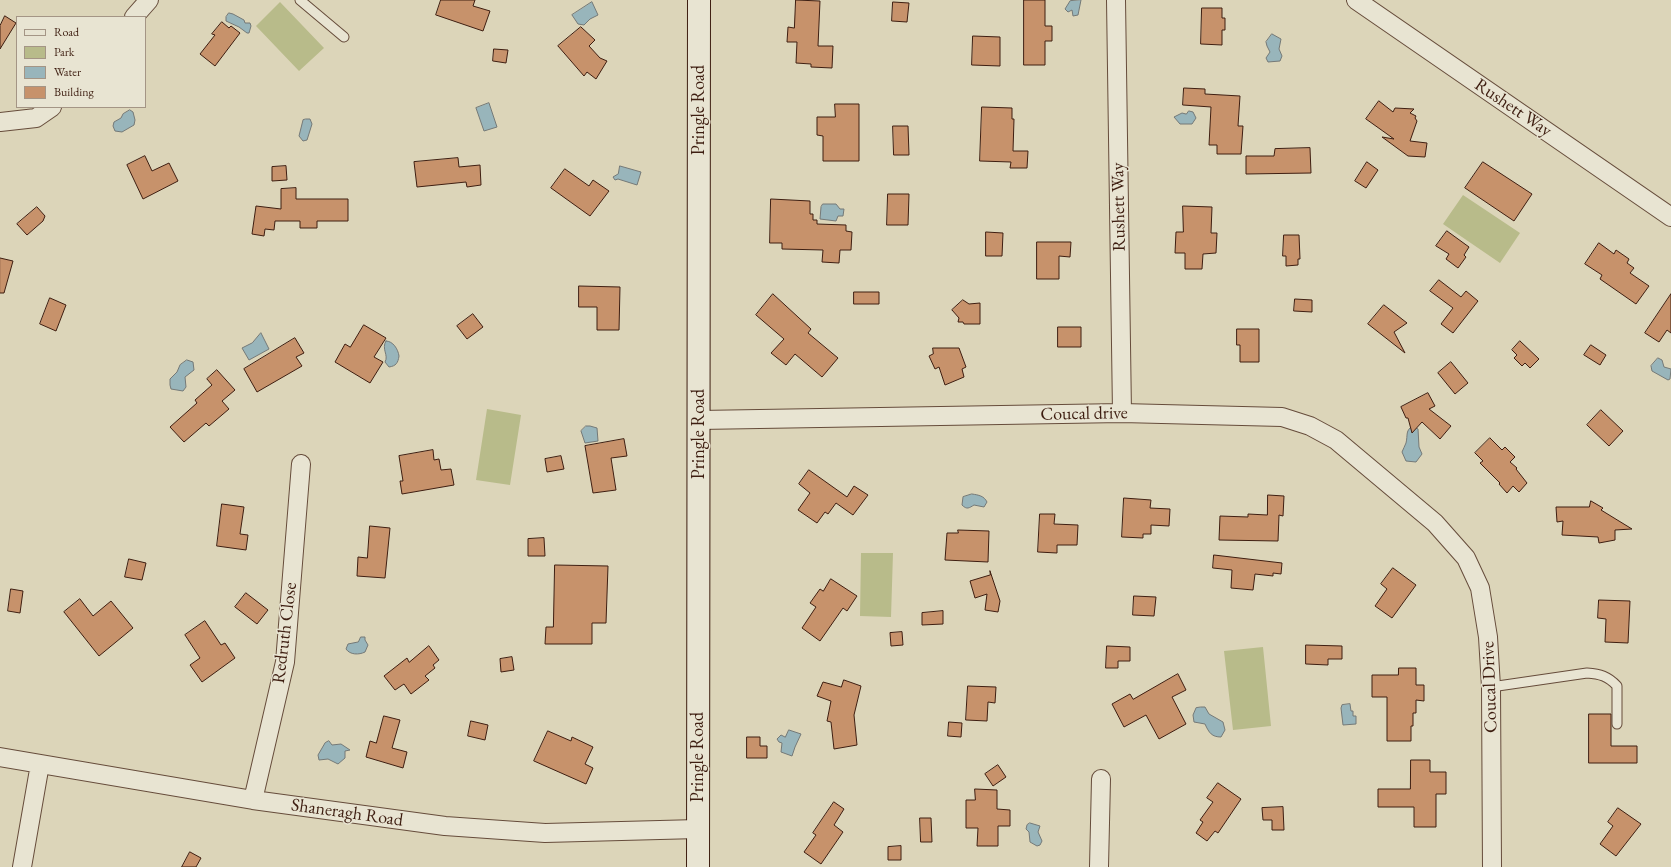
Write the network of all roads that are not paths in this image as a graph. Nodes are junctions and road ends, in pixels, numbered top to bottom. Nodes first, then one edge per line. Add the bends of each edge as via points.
1 (150, 0) edge
2 (300, 0) edge
3 (699, 0) edge
4 (1116, 0) edge
5 (1356, 0) edge
6 (135, 16) edge
7 (344, 37) dead end
8 (51, 108) edge
9 (0, 122) edge
10 (1671, 217) edge
11 (1122, 413) junction
12 (699, 420) junction
13 (301, 464) dead end
14 (1435, 524) joint
15 (1492, 687) junction
16 (1617, 724) dead end
17 (0, 757) edge
18 (40, 764) junction
19 (1101, 779) dead end
20 (253, 800) junction
21 (698, 829) junction
22 (22, 867) edge
23 (698, 867) edge
24 (1099, 867) edge
25 (1492, 867) edge

1 - 6 street
2 - 7 lane
3 - 12 street, Pringle Road
4 - 11 street, Rushett Way
5 - 10 street, Rushett Way
8 - 9 street via 36,118
11 - 12 street, Coucal drive
11 - 14 street, Coucal drive via 1282,417 1310,426 1336,440
12 - 21 street, Pringle Road
13 - 20 street, Redruth Close via 285,662
14 - 15 street, Coucal Drive via 1466,558 1480,588 1488,637
15 - 16 lane via 1600,674 1617,686
15 - 25 street, Coucal Drive
17 - 18 street, Shaneragh Road
18 - 20 street, Shaneragh Road
18 - 22 street
19 - 24 street
20 - 21 street, Shaneragh Road via 445,826 545,833
21 - 23 street, Pringle Road

